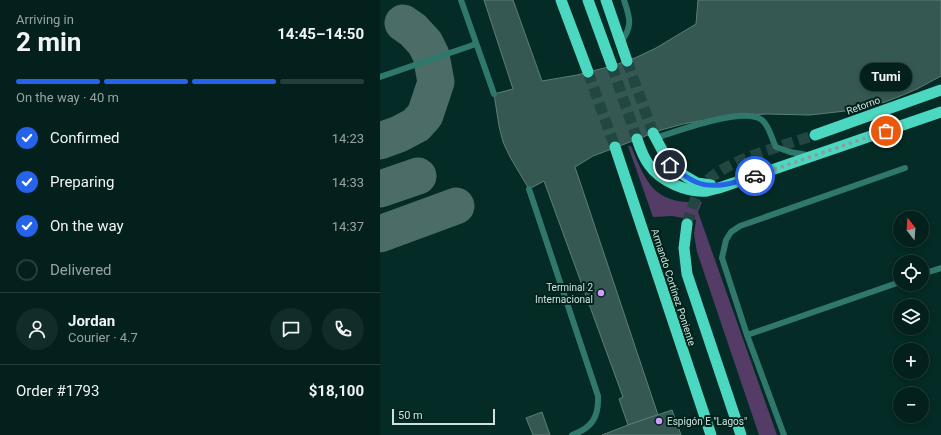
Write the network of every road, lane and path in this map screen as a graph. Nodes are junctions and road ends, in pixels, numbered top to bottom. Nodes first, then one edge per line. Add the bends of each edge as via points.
1 (461, 0) edge
2 (561, 0) edge
3 (588, 0) edge
4 (606, 0) edge
5 (624, 0) edge
6 (621, 42) junction
7 (476, 44) junction
8 (627, 61) tunnel mouth
9 (612, 66) tunnel mouth
10 (588, 72) tunnel mouth
11 (380, 77) edge
12 (941, 90) edge
13 (494, 94) dead end
14 (941, 112) edge
15 (815, 135) tunnel mouth
16 (654, 136) joint
17 (636, 139) tunnel mouth
18 (615, 147) tunnel mouth
19 (812, 156) junction
20 (905, 168) dead end
21 (730, 184) junction
22 (529, 189) dead end
23 (687, 224) tunnel mouth
24 (941, 268) edge
25 (929, 272) edge
26 (893, 284) edge
27 (747, 335) junction
28 (572, 435) edge
29 (711, 435) edge
30 (741, 435) edge
31 (784, 435) edge

1 - 7 lane
2 - 10 highway
3 - 9 highway
4 - 6 highway
5 - 6 lane via 630,24 628,33
6 - 8 highway
7 - 11 lane
7 - 13 lane
12 - 15 highway, Retorno
14 - 19 highway
16 - 19 lane via 729,117 756,116 766,124 776,147
16 - 21 highway via 670,165 685,176 697,183
17 - 21 highway via 650,166 659,176 674,184 690,190 706,191
18 - 29 highway, Armando Cortínez Poniente
19 - 21 highway
20 - 27 lane via 740,226 731,232 722,258
22 - 28 lane via 598,396 596,416 590,425
23 - 30 highway, Armando Cortínez Poniente via 684,248 687,274
24 - 25 lane
26 - 27 lane
27 - 31 lane

